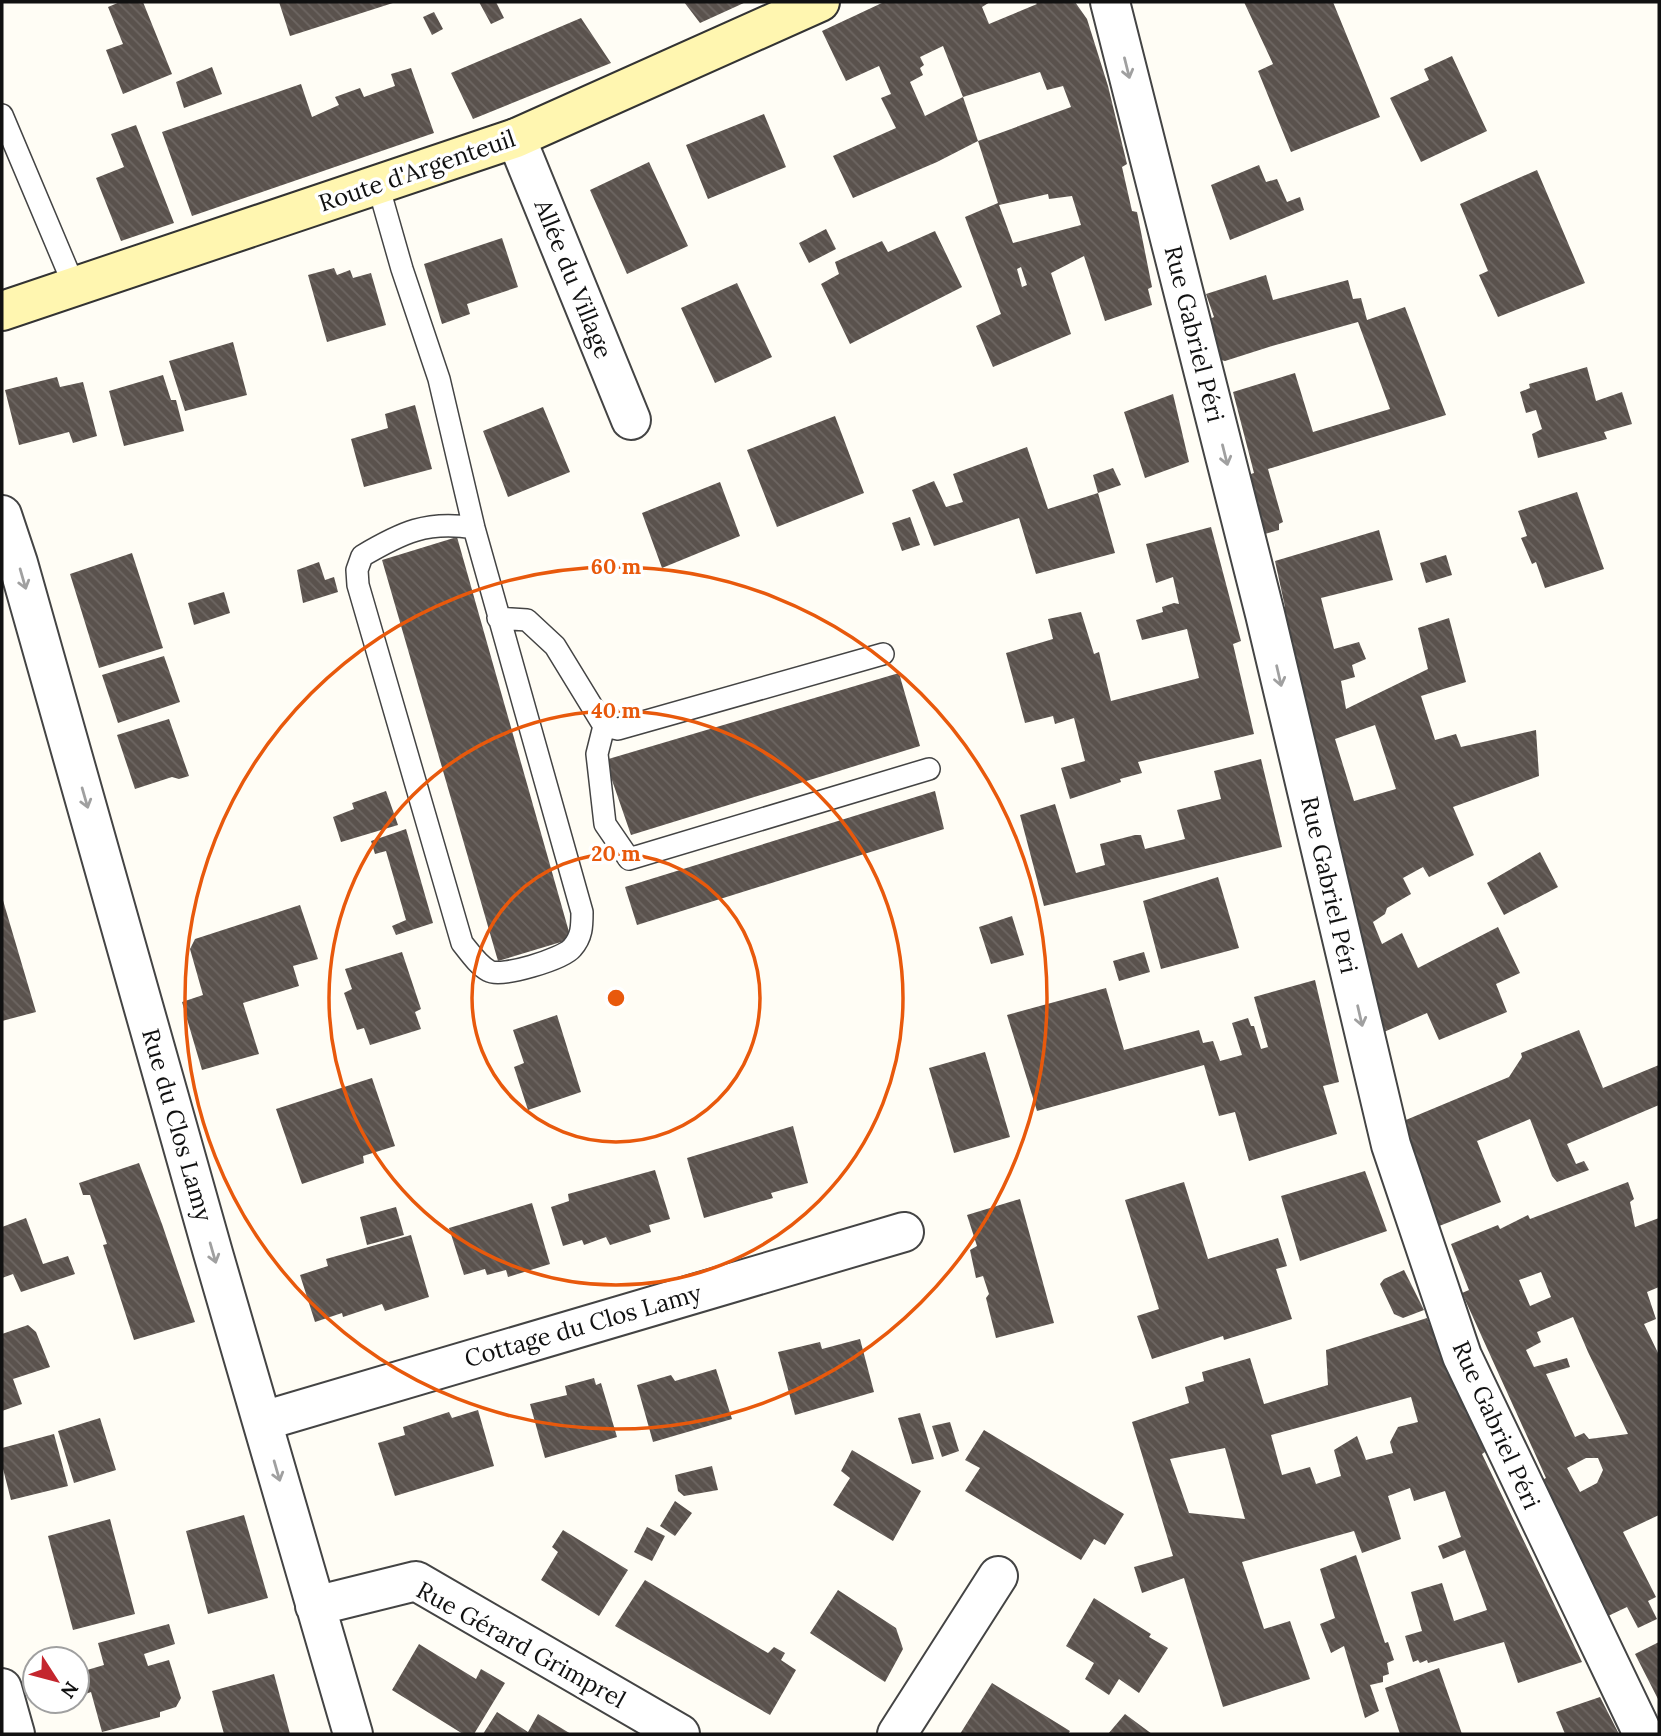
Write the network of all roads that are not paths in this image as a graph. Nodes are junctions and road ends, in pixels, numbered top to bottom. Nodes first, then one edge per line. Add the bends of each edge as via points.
1 (820, 2) edge
2 (1110, 2) edge
3 (2, 115) edge
4 (516, 138) junction
5 (378, 185) junction
6 (75, 288) junction
7 (2, 311) edge
8 (631, 420) dead end
9 (2, 514) edge
10 (474, 528) junction
11 (498, 618) junction
12 (883, 654) dead end
13 (604, 726) junction
14 (929, 769) dead end
15 (904, 1232) dead end
16 (263, 1421) junction
17 (998, 1576) dead end
18 (315, 1606) junction
19 (2, 1688) edge
20 (15, 1734) edge
21 (353, 1734) edge
22 (680, 1734) edge
23 (897, 1734) edge
24 (1643, 1734) edge

1 - 4 main road, Route d'Argenteuil
2 -> 24 street, Rue Gabriel Péri via 1262,603 1391,1144 1462,1356
3 - 6 lane
4 - 5 main road, Route d'Argenteuil
4 - 8 street, Allée du Village
5 - 6 main road, Route d'Argenteuil
5 - 10 lane via 439,379
6 - 7 main road, Route d'Argenteuil
9 -> 16 street, Rue du Clos Lamy
10 - 11 lane
10 - 11 lane via 448,523 398,534 362,556 358,585 462,943 491,973 507,973 570,951 582,932 582,912
11 - 13 lane via 527,620 555,646
12 - 13 lane via 618,729
13 - 14 lane via 597,754 606,824 629,859
15 - 16 street, Cottage du Clos Lamy
16 -> 18 street, Rue du Clos Lamy
17 - 23 street
18 - 21 street, Rue du Clos Lamy
18 - 22 street, Rue Gérard Grimprel via 416,1581
19 - 20 street

